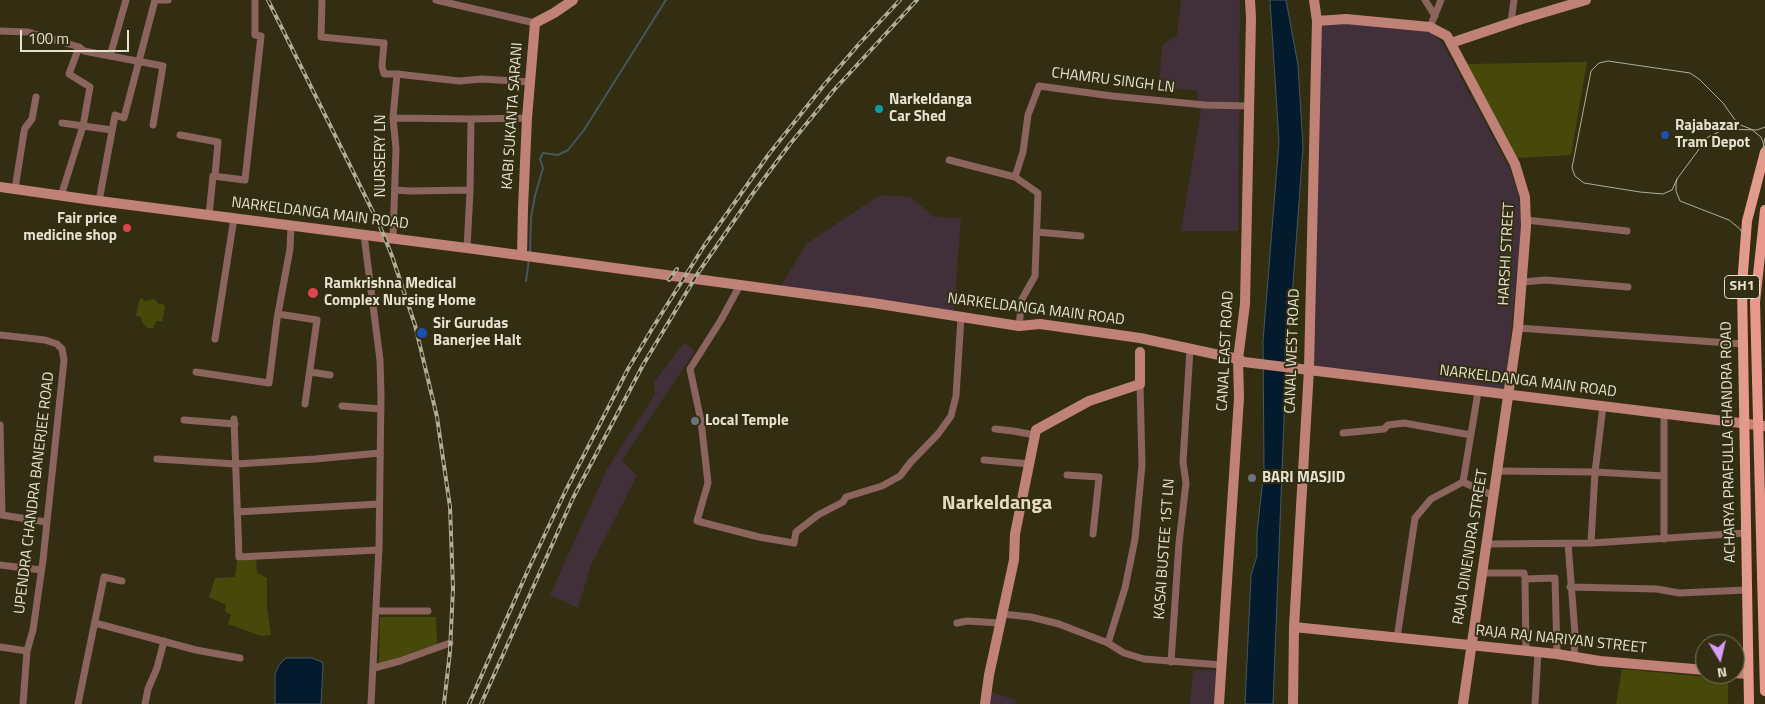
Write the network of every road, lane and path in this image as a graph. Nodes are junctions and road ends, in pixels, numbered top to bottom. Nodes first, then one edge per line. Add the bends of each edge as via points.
1 (126, 0) edge
2 (156, 0) edge
3 (168, 0) edge
4 (255, 0) edge
5 (322, 0) edge
6 (436, 0) edge
7 (574, 0) edge
8 (1250, 0) edge
9 (1314, 0) edge
10 (1425, 0) edge
11 (1441, 0) edge
12 (1514, 0) edge
13 (1586, 0) edge
14 (1435, 16) junction
15 (1317, 21) junction
16 (535, 22) junction
17 (1511, 22) junction
18 (1430, 27) junction
19 (0, 31) edge
20 (1451, 43) junction
21 (79, 47) junction
22 (110, 56) junction
23 (139, 62) junction
24 (398, 74) junction
25 (530, 82) junction
26 (36, 97) dead end
27 (1248, 106) junction
28 (393, 118) junction
29 (527, 118) junction
30 (471, 120) junction
31 (62, 124) dead end
32 (152, 125) dead end
33 (83, 126) junction
34 (112, 130) junction
35 (180, 135) dead end
36 (1765, 152) edge
37 (949, 160) dead end
38 (216, 176) junction
39 (1015, 177) junction
40 (0, 187) edge
41 (15, 189) junction
42 (395, 190) junction
43 (470, 190) junction
44 (61, 196) junction
45 (99, 201) junction
46 (1765, 210) edge
47 (208, 215) junction
48 (234, 218) junction
49 (1526, 220) junction
50 (292, 226) junction
51 (1627, 231) dead end
52 (1037, 232) junction
53 (364, 235) junction
54 (1080, 236) dead end
55 (393, 238) junction
56 (467, 248) junction
57 (522, 255) junction
58 (1522, 282) junction
59 (740, 285) junction
60 (1628, 288) dead end
61 (278, 314) junction
62 (960, 317) junction
63 (1019, 326) junction
64 (1518, 328) junction
65 (0, 335) edge
66 (215, 338) dead end
67 (1743, 344) junction
68 (1190, 349) junction
69 (1140, 352) dead end
70 (1241, 360) junction
71 (1304, 369) junction
72 (196, 372) dead end
73 (310, 372) junction
74 (330, 375) dead end
75 (1140, 384) junction
76 (1478, 392) junction
77 (1509, 394) junction
78 (305, 404) dead end
79 (342, 406) dead end
80 (1603, 406) junction
81 (381, 409) junction
82 (1664, 414) junction
83 (184, 420) dead end
84 (0, 424) edge
85 (1743, 424) junction
86 (1761, 426) edge
87 (995, 429) dead end
88 (1343, 433) dead end
89 (1035, 435) junction
90 (1471, 435) junction
91 (380, 453) junction
92 (157, 459) dead end
93 (984, 460) dead end
94 (236, 464) junction
95 (1030, 464) junction
96 (1497, 471) junction
97 (1595, 472) junction
98 (1067, 475) dead end
99 (1664, 476) junction
100 (1463, 482) junction
101 (1494, 496) junction
102 (379, 504) junction
103 (237, 512) junction
104 (46, 522) junction
105 (1745, 533) junction
106 (1093, 534) dead end
107 (1664, 539) junction
108 (1568, 543) junction
109 (1591, 543) junction
110 (1486, 544) junction
111 (378, 550) junction
112 (0, 565) edge
113 (41, 570) junction
114 (1482, 573) junction
115 (1525, 579) junction
116 (122, 581) dead end
117 (1570, 587) junction
118 (1746, 590) junction
119 (376, 611) junction
120 (428, 611) dead end
121 (1001, 619) junction
122 (95, 623) junction
123 (957, 623) dead end
124 (1294, 627) junction
125 (1398, 638) junction
126 (164, 640) junction
127 (450, 643) dead end
128 (1108, 643) junction
129 (1470, 645) junction
130 (0, 647) edge
131 (27, 651) junction
132 (1526, 651) junction
133 (1538, 652) junction
134 (1558, 654) junction
135 (1574, 657) junction
136 (240, 658) dead end
137 (1171, 662) junction
138 (1222, 665) junction
139 (374, 668) junction
140 (1695, 669) edge
141 (1747, 674) joint
142 (1765, 691) edge
143 (23, 704) edge
144 (78, 704) edge
145 (145, 704) edge
146 (371, 704) edge
147 (984, 704) edge
148 (1219, 704) edge
149 (1293, 704) edge
150 (1462, 704) edge
151 (1535, 704) edge
152 (1749, 704) edge

1 - 22 street
2 - 3 street
2 - 23 street
4 - 38 street via 255,35 261,36 245,180
5 - 24 street via 321,37 384,43 384,74
6 - 16 street
7 - 16 main road, KABI SUKANTA SARANI
8 - 27 main road, CANAL EAST ROAD
9 - 15 main road, CANAL WEST ROAD
10 - 14 street
11 - 14 street
12 - 17 street
13 - 17 main road
14 - 18 street
15 - 18 main road via 1346,19
15 - 71 main road, CANAL WEST ROAD
16 - 25 main road, KABI SUKANTA SARANI
17 - 20 main road
18 - 20 main road via 1447,36
19 - 21 street via 28,32
20 - 49 main road, HARSHI STREET via 1515,164 1525,197
21 - 22 street
21 - 33 street via 69,74 90,87
22 - 23 street
23 - 32 street via 163,66
23 - 34 street via 124,118 115,115
24 - 25 street via 459,81
24 - 28 street, NURSERY LN
25 - 29 main road, KABI SUKANTA SARANI
26 - 41 street via 32,119 24,132
27 - 39 street, CHAMRU SINGH LN via 1205,105 1039,86 1028,115 1023,152
27 - 70 main road, CANAL EAST ROAD
28 - 30 street
28 - 42 street, NURSERY LN
29 - 30 street
29 - 57 main road, KABI SUKANTA SARANI
30 - 43 street
31 - 33 street
33 - 34 street
33 - 44 street
34 - 45 street
35 - 38 street via 218,142
36 - 67 main road, ACHARYA PRAFULLA CHANDRA ROAD / SH1 via 1747,221 1742,285
37 - 39 street
38 - 47 street via 213,176
39 - 52 street via 1038,194
40 - 41 main road, NARKELDANGA MAIN ROAD
41 - 44 main road, NARKELDANGA MAIN ROAD
42 - 43 street
42 - 55 street, NURSERY LN
43 - 56 street
44 - 45 main road, NARKELDANGA MAIN ROAD
45 - 47 main road, NARKELDANGA MAIN ROAD
46 - 86 main road via 1755,302
47 - 48 main road, NARKELDANGA MAIN ROAD
48 - 50 main road, NARKELDANGA MAIN ROAD
48 - 66 street
49 - 51 street
49 - 58 main road, HARSHI STREET
50 - 53 main road, NARKELDANGA MAIN ROAD
50 - 61 street
52 - 54 street
52 - 63 street via 1035,276 1022,299
53 - 55 main road, NARKELDANGA MAIN ROAD
53 - 81 street via 380,360
55 - 56 main road, NARKELDANGA MAIN ROAD
56 - 57 main road, NARKELDANGA MAIN ROAD
57 - 59 main road, NARKELDANGA MAIN ROAD
58 - 60 street via 1546,280
58 - 64 main road, HARSHI STREET
59 - 62 main road, NARKELDANGA MAIN ROAD
59 - 62 street via 690,369 701,422 708,483 697,521 759,538 794,543 796,532 818,515 844,502 846,497 882,486 900,476 951,416 956,396
61 - 72 street via 269,383
61 - 73 street via 318,320
62 - 63 main road, NARKELDANGA MAIN ROAD
63 - 68 main road, NARKELDANGA MAIN ROAD via 1040,324 1140,338
64 - 67 street
64 - 77 main road, HARSHI STREET
65 - 104 street, UPENDRA CHANDRA BANERJEE ROAD via 45,340 62,349 64,360
67 - 85 main road, ACHARYA PRAFULLA CHANDRA ROAD / SH1
68 - 70 main road, NARKELDANGA MAIN ROAD
68 - 137 street, KASAI BUSTEE 1ST LN via 1183,462 1186,483
69 - 75 main road
70 - 71 main road, NARKELDANGA MAIN ROAD
70 - 138 main road, CANAL EAST ROAD
71 - 76 main road, NARKELDANGA MAIN ROAD
71 - 124 main road, CANAL WEST ROAD
73 - 74 street
73 - 78 street
75 - 89 main road via 1089,402 1036,430
75 - 128 street via 1142,465 1135,539 1125,588
76 - 77 main road, NARKELDANGA MAIN ROAD
76 - 90 street
77 - 80 main road, NARKELDANGA MAIN ROAD
77 - 96 main road, RAJA DINENDRA STREET
79 - 81 street
80 - 82 main road, NARKELDANGA MAIN ROAD
80 - 97 street
81 - 91 street
82 - 85 main road, NARKELDANGA MAIN ROAD
82 - 99 street
83 - 94 street via 235,422
84 - 104 street via 2,515
85 - 86 main road, NARKELDANGA MAIN ROAD
85 - 105 main road, ACHARYA PRAFULLA CHANDRA ROAD / SH1
86 - 142 main road
87 - 89 street
88 - 90 street via 1404,423
89 - 95 main road
90 - 100 street
91 - 94 street
91 - 102 street
92 - 94 street
93 - 95 street
94 - 103 street
95 - 121 main road
96 - 97 street
96 - 101 main road, RAJA DINENDRA STREET
97 - 99 street
97 - 109 street
98 - 106 street via 1099,477
99 - 107 street
100 - 101 street
100 - 125 street via 1432,499 1414,518
101 - 110 main road, RAJA DINENDRA STREET
102 - 103 street
102 - 111 street
103 - 111 street via 239,557
104 - 113 street, UPENDRA CHANDRA BANERJEE ROAD
105 - 107 street
105 - 118 main road, ACHARYA PRAFULLA CHANDRA ROAD / SH1
107 - 109 street
108 - 109 street
108 - 110 street
108 - 117 street
110 - 114 main road, RAJA DINENDRA STREET
111 - 119 street
112 - 113 street
113 - 131 street, UPENDRA CHANDRA BANERJEE ROAD
114 - 115 street via 1524,573
114 - 129 main road, RAJA DINENDRA STREET
115 - 132 street
115 - 134 street via 1555,578
116 - 122 street via 104,577
117 - 118 street via 1657,589 1679,593
117 - 135 street
118 - 141 main road, ACHARYA PRAFULLA CHANDRA ROAD / SH1
119 - 120 street
119 - 139 street
121 - 123 street
121 - 128 street via 1031,617
121 - 147 main road
122 - 126 street
122 - 144 street
124 - 125 main road, RAJA RAJ NARIYAN STREET
124 - 149 main road, CANAL WEST ROAD
125 - 129 main road, RAJA RAJ NARIYAN STREET
126 - 136 street
126 - 145 street
127 - 139 street
128 - 137 street via 1124,653
129 - 132 main road, RAJA RAJ NARIYAN STREET
129 - 150 main road, RAJA DINENDRA STREET
130 - 131 street
131 - 143 street, UPENDRA CHANDRA BANERJEE ROAD
132 - 133 main road, RAJA RAJ NARIYAN STREET
133 - 134 main road, RAJA RAJ NARIYAN STREET
133 - 151 street
134 - 135 main road, RAJA RAJ NARIYAN STREET
135 - 140 main road, RAJA RAJ NARIYAN STREET
137 - 138 street
138 - 148 main road, CANAL EAST ROAD
139 - 146 street
141 - 152 main road, ACHARYA PRAFULLA CHANDRA ROAD / SH1

